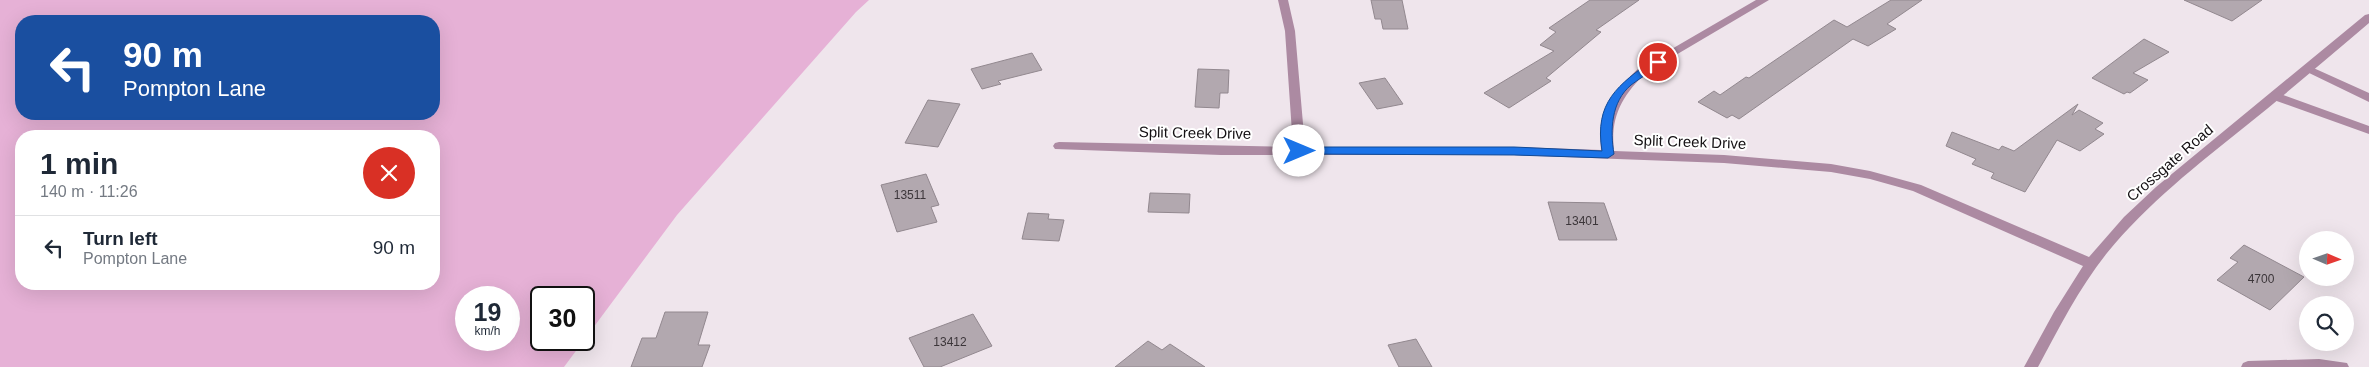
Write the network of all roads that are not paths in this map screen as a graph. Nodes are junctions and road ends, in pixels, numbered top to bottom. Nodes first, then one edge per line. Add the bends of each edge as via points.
1 (1283, 0) edge
2 (1764, 0) edge
3 (2369, 17) edge
4 (2309, 69) junction
5 (2275, 96) junction
6 (2369, 98) edge
7 (2369, 130) edge
8 (1059, 146) dead end
9 (1299, 151) junction
10 (1608, 154) junction
11 (2092, 264) junction
12 (2031, 367) edge
13 (2248, 367) edge
14 (2342, 367) edge

1 - 9 street via 1290,31
2 - 10 street via 1643,70 1626,84 1614,100 1607,118
3 - 4 street, Crossgate Road
4 - 5 street, Crossgate Road
4 - 6 street
5 - 7 street
5 - 11 street, Crossgate Road via 2143,207
8 - 9 street, Split Creek Drive
9 - 10 street, Split Creek Drive
10 - 11 street, Split Creek Drive via 1754,161 1870,175 1917,188
11 - 12 street, Crossgate Road via 2057,317
13 - 14 street

